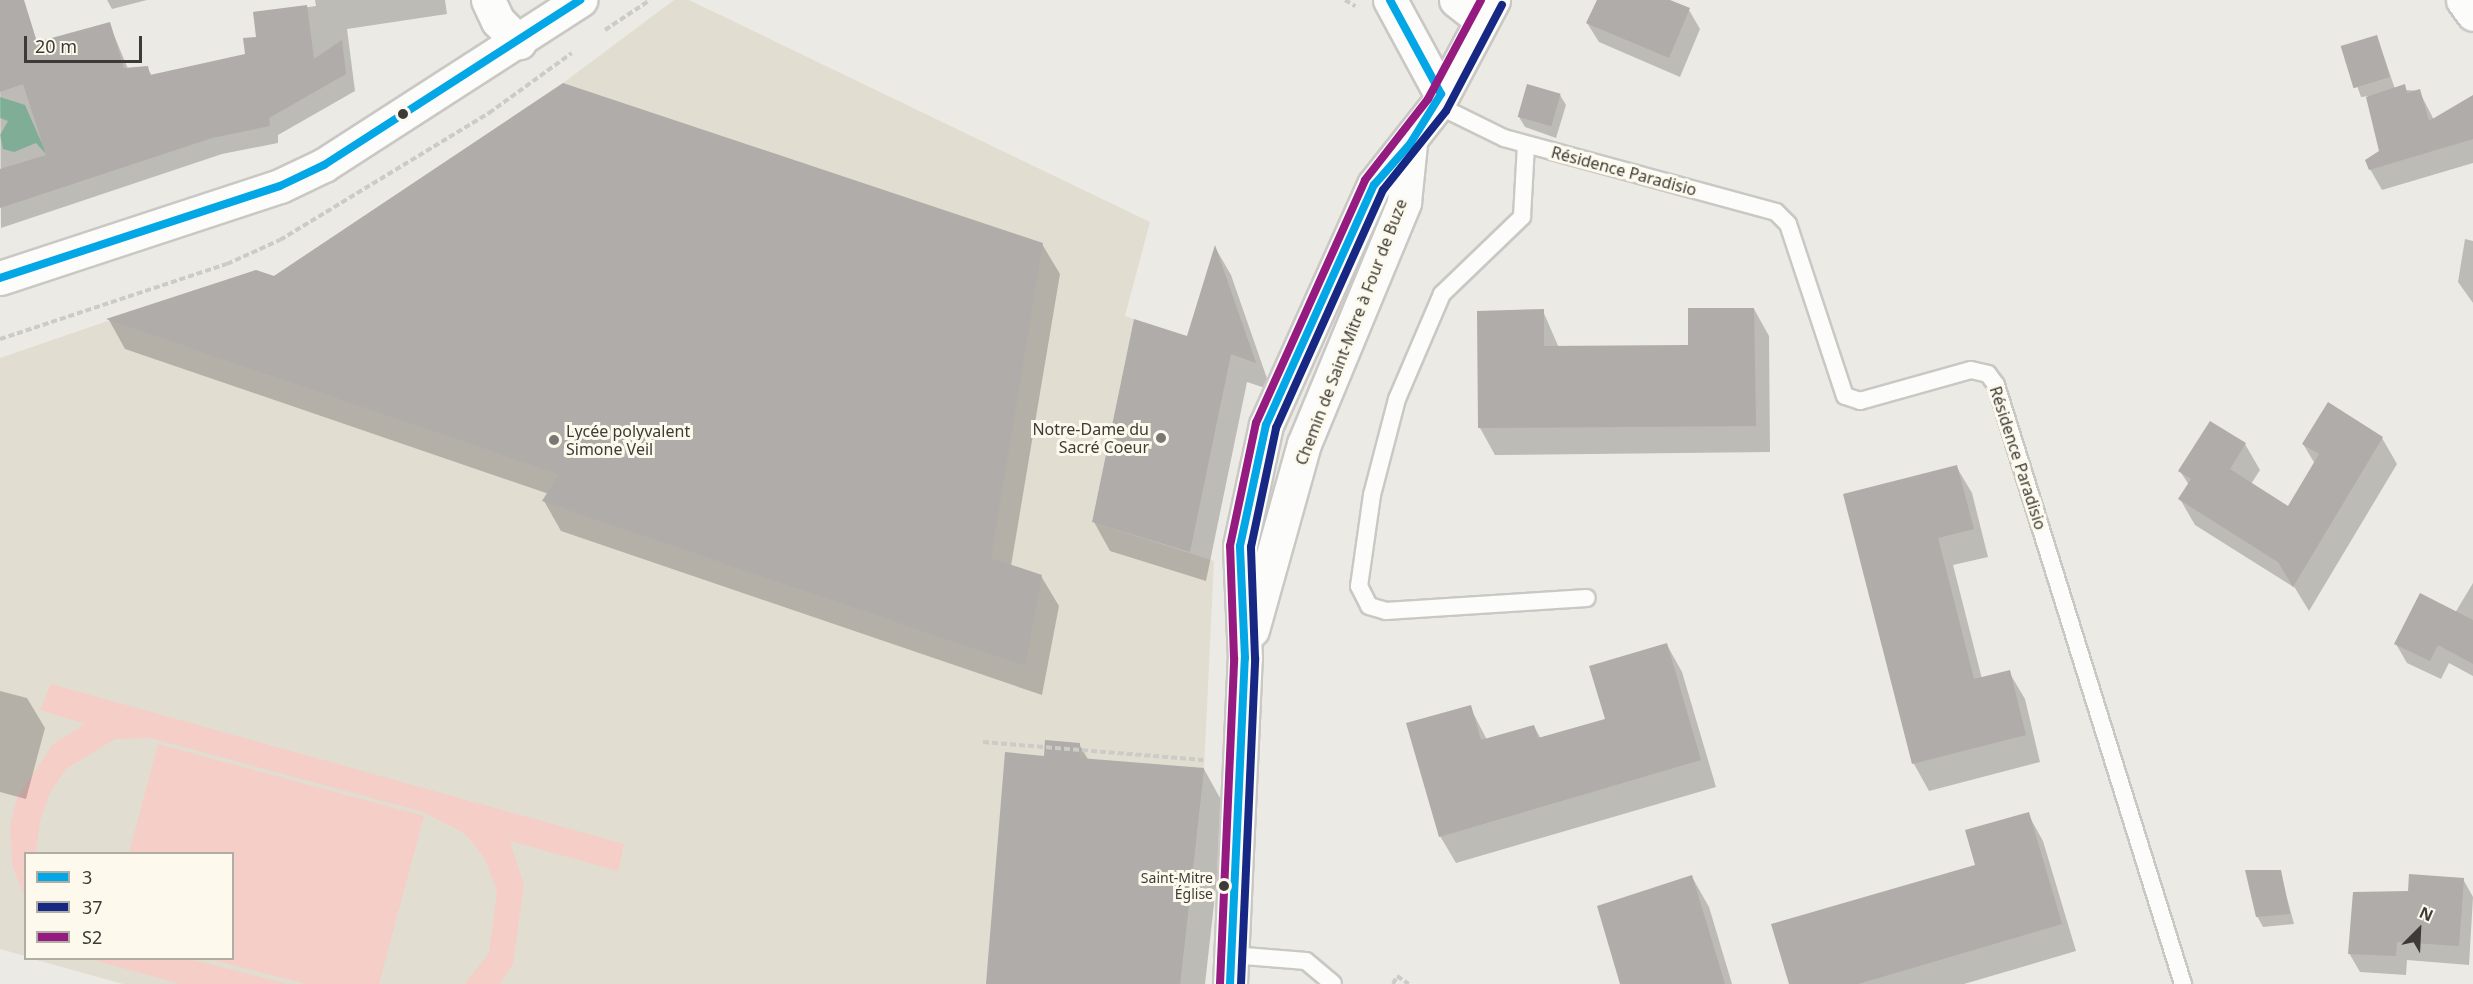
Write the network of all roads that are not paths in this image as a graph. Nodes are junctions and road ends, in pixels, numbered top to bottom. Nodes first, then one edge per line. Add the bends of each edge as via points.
1 (488, 0) edge
2 (580, 0) edge
3 (1390, 0) edge
4 (2463, 0) edge
5 (1477, 6) edge
6 (2473, 14) edge
7 (519, 42) junction
8 (1439, 99) junction
9 (1410, 144) junction
10 (1526, 145) junction
11 (0, 278) edge
12 (1587, 598) dead end
13 (1245, 658) junction
14 (1231, 969) edge
15 (1333, 984) edge
16 (2183, 984) edge

1 - 7 street via 498,21
2 - 7 street
3 - 8 street
4 - 6 street
5 - 8 street, Chemin de Saint-Mitre à Four de Buze
7 - 11 street via 324,165 280,186
8 - 9 street, Chemin de Saint-Mitre à Four de Buze
8 - 10 lane, Résidence Paradisio
9 - 13 street, Chemin de Saint-Mitre à Four de Buze via 1404,202 1304,444
9 - 13 street, Chemin de Saint-Mitre à Four de Buze via 1374,185 1266,425 1240,546
10 - 12 lane, Résidence Paradisio via 1522,217 1442,294 1396,399 1372,495 1359,586 1369,606 1386,611
10 - 16 lane, Résidence Paradisio via 1776,212 1788,225 1845,396 1860,401 1971,370 1988,374 1996,385
13 - 14 street, Chemin de Saint-Mitre à Four de Buze
14 - 15 lane via 1306,961

